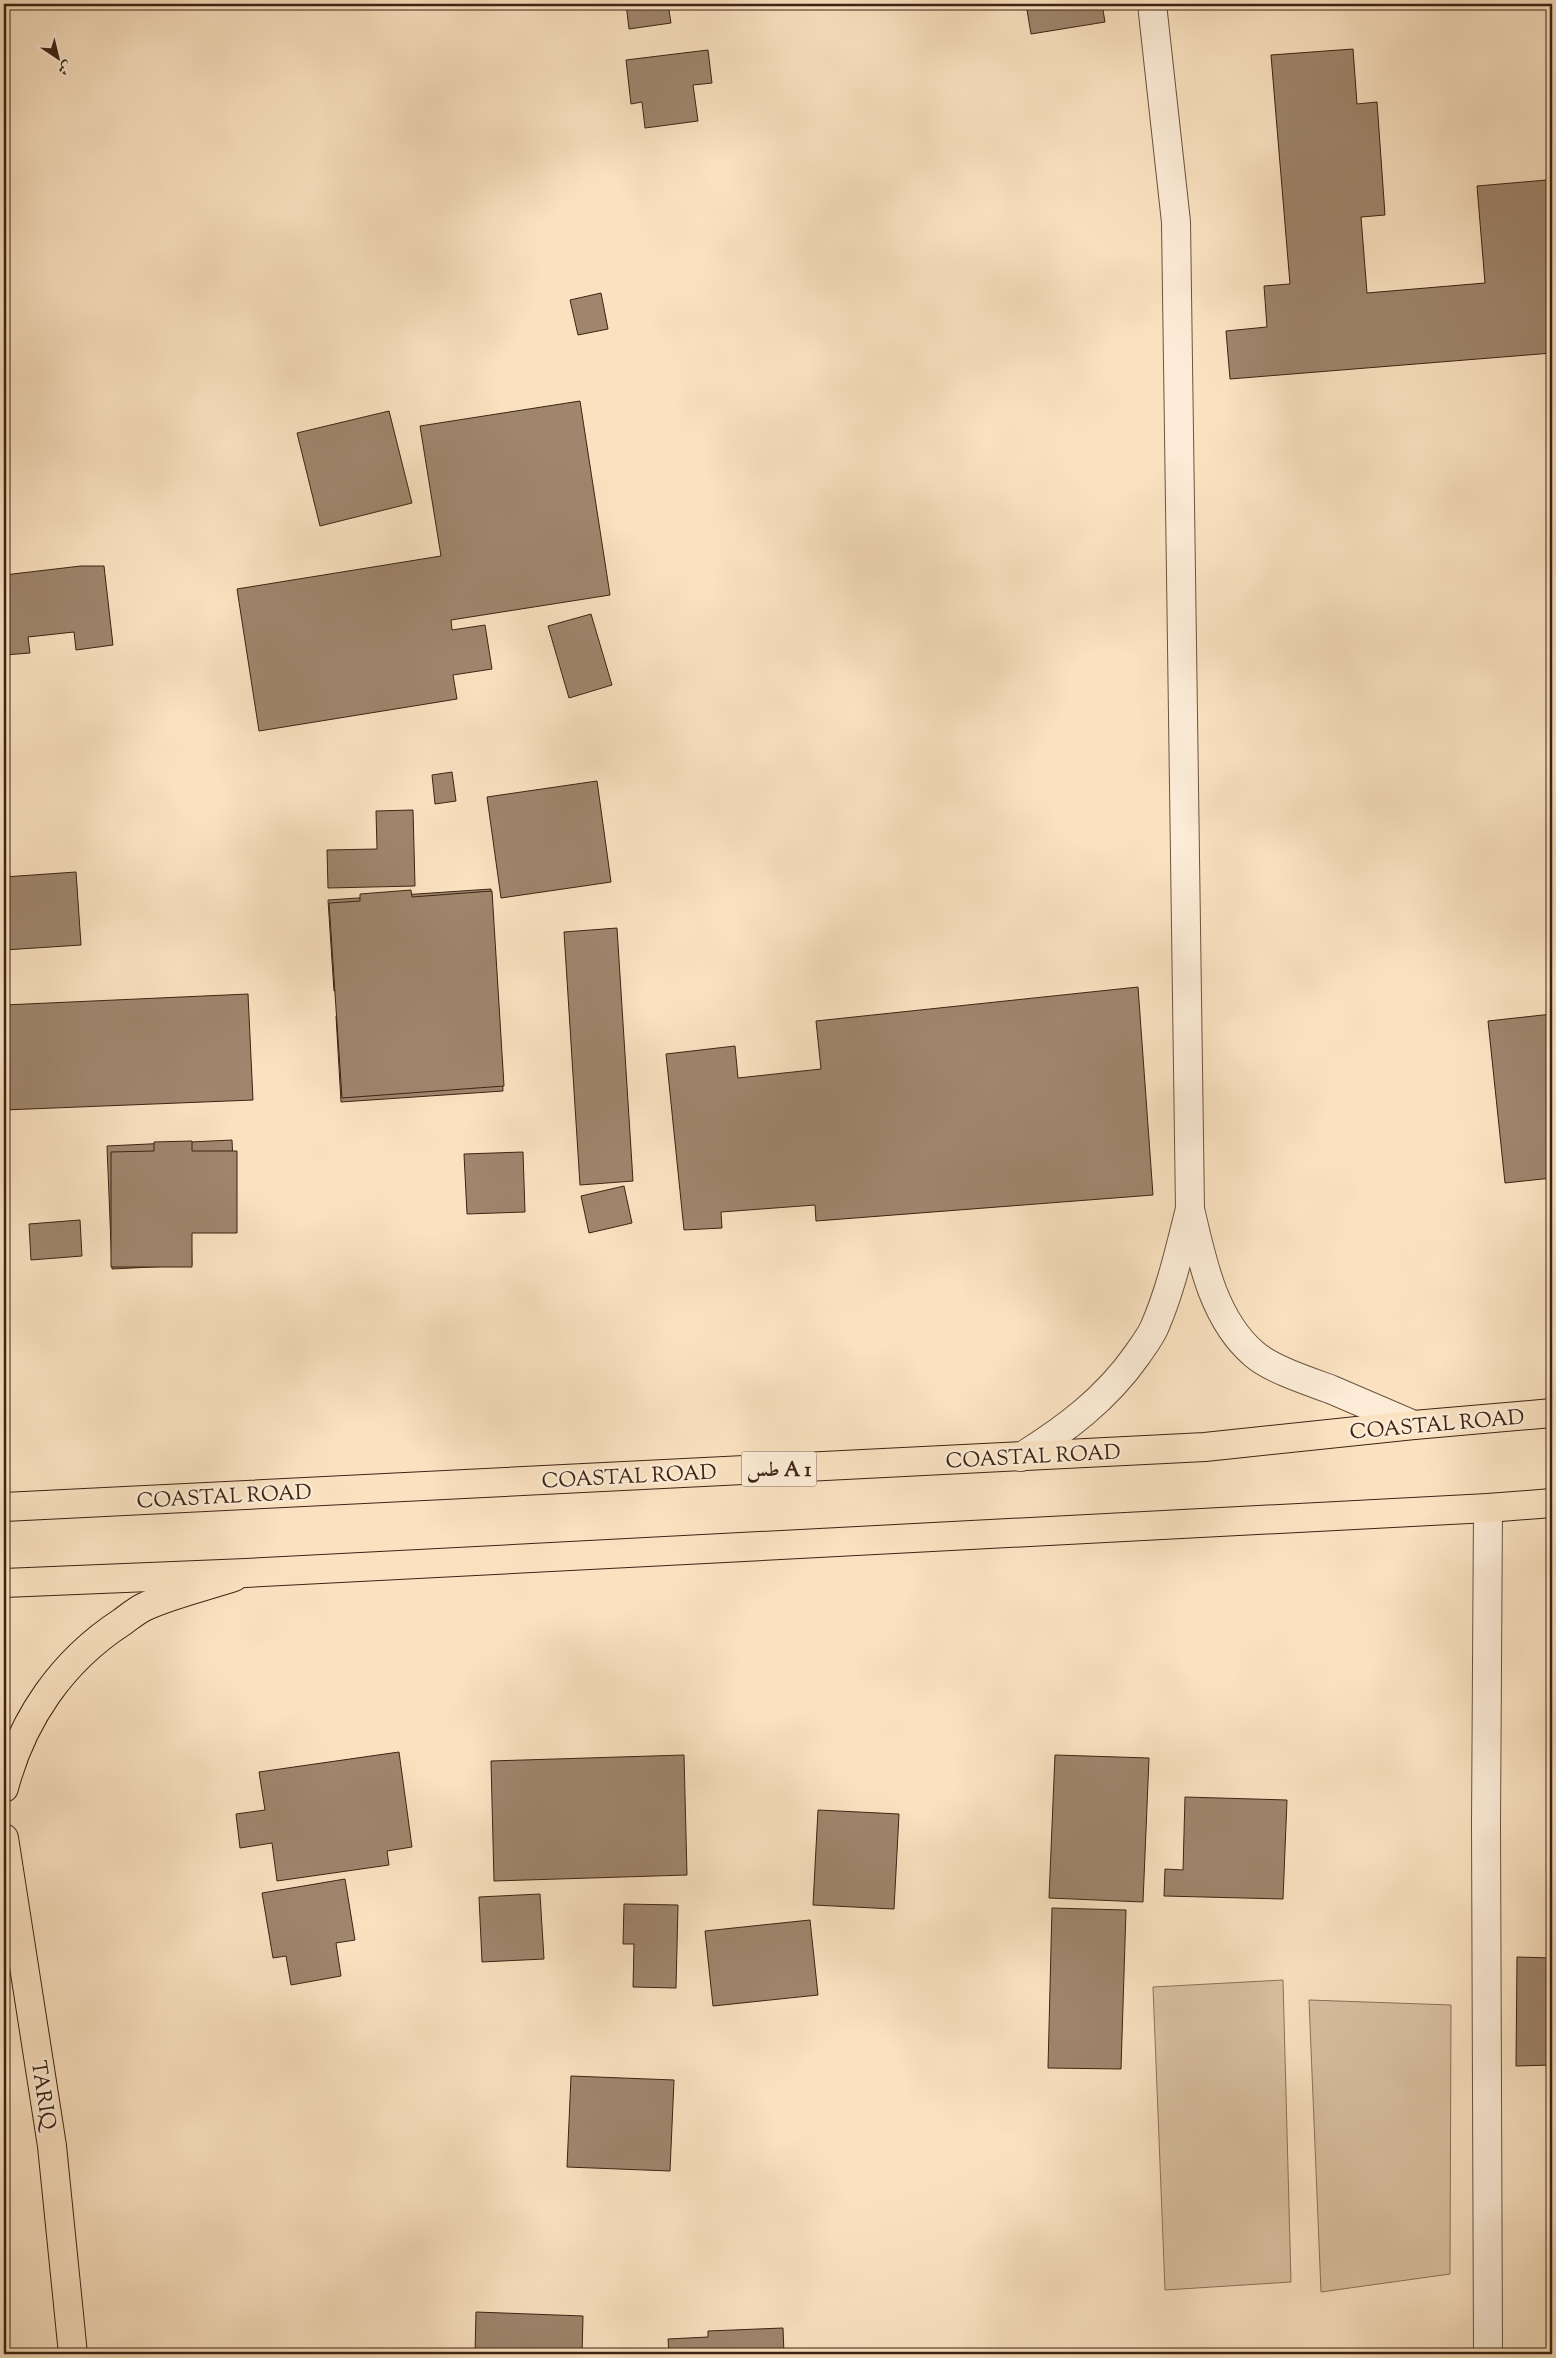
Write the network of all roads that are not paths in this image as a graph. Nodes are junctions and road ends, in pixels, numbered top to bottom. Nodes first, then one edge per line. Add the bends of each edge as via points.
1 (1152, 4) edge
2 (1190, 1209) junction
3 (1552, 1413) edge
4 (1414, 1425) junction
5 (1021, 1457) junction
6 (1552, 1503) edge
7 (4, 1507) edge
8 (1488, 1508) junction
9 (246, 1573) junction
10 (4, 1583) edge
11 (4, 1788) edge
12 (4, 1838) edge
13 (73, 2354) edge
14 (1488, 2354) edge

1 - 2 street via 1176,222
2 - 4 street via 1204,1269 1215,1295 1232,1330 1254,1354 1293,1375
2 - 5 street via 1155,1327 1124,1374 1062,1431
3 - 4 main road, COASTAL ROAD / طس A 1
4 - 5 main road, COASTAL ROAD / طس A 1 via 1205,1447
5 - 7 main road, COASTAL ROAD / طس A 1
6 - 8 main road
8 - 9 main road
8 - 14 street
9 - 10 main road
9 - 11 main road via 144,1607 102,1635 64,1670 34,1711 12,1757
12 - 13 main road, TARIQ via 52,2146

